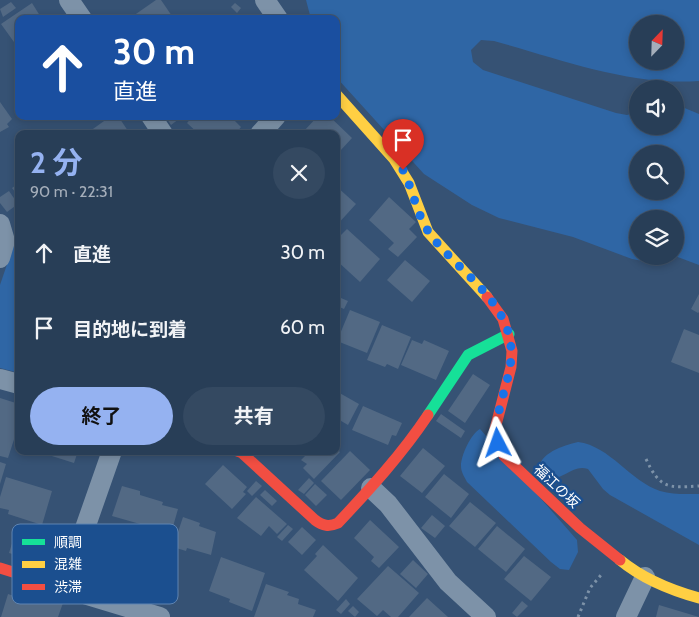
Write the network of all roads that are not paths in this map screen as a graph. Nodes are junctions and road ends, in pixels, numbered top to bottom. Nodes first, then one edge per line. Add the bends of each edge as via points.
1 (69, 0) edge
2 (265, 0) edge
3 (79, 15) edge
4 (275, 15) edge
5 (340, 98) edge
6 (272, 120) edge
7 (264, 130) edge
8 (0, 224) edge
9 (0, 258) edge
10 (509, 334) junction
11 (0, 379) edge
12 (15, 383) edge
13 (111, 455) edge
14 (244, 455) edge
15 (372, 488) junction
16 (86, 524) edge
17 (0, 568) edge
18 (12, 572) edge
19 (645, 577) junction
20 (699, 598) edge
21 (117, 604) edge
22 (160, 617) edge
23 (486, 617) edge
24 (626, 617) edge

1 - 3 street
2 - 4 street
5 - 10 street via 394,158 409,183 428,232 494,304
6 - 7 street
8 - 9 street via 4,241
10 - 15 street via 468,355 410,441
10 - 19 street, 福江の坂 via 511,367 496,429 504,456 580,528
11 - 12 street
13 - 16 street
14 - 15 street via 322,525 338,523
15 - 23 street via 448,582
17 - 18 street
19 - 20 street, 福江の坂 via 671,590
19 - 24 street
21 - 22 street

